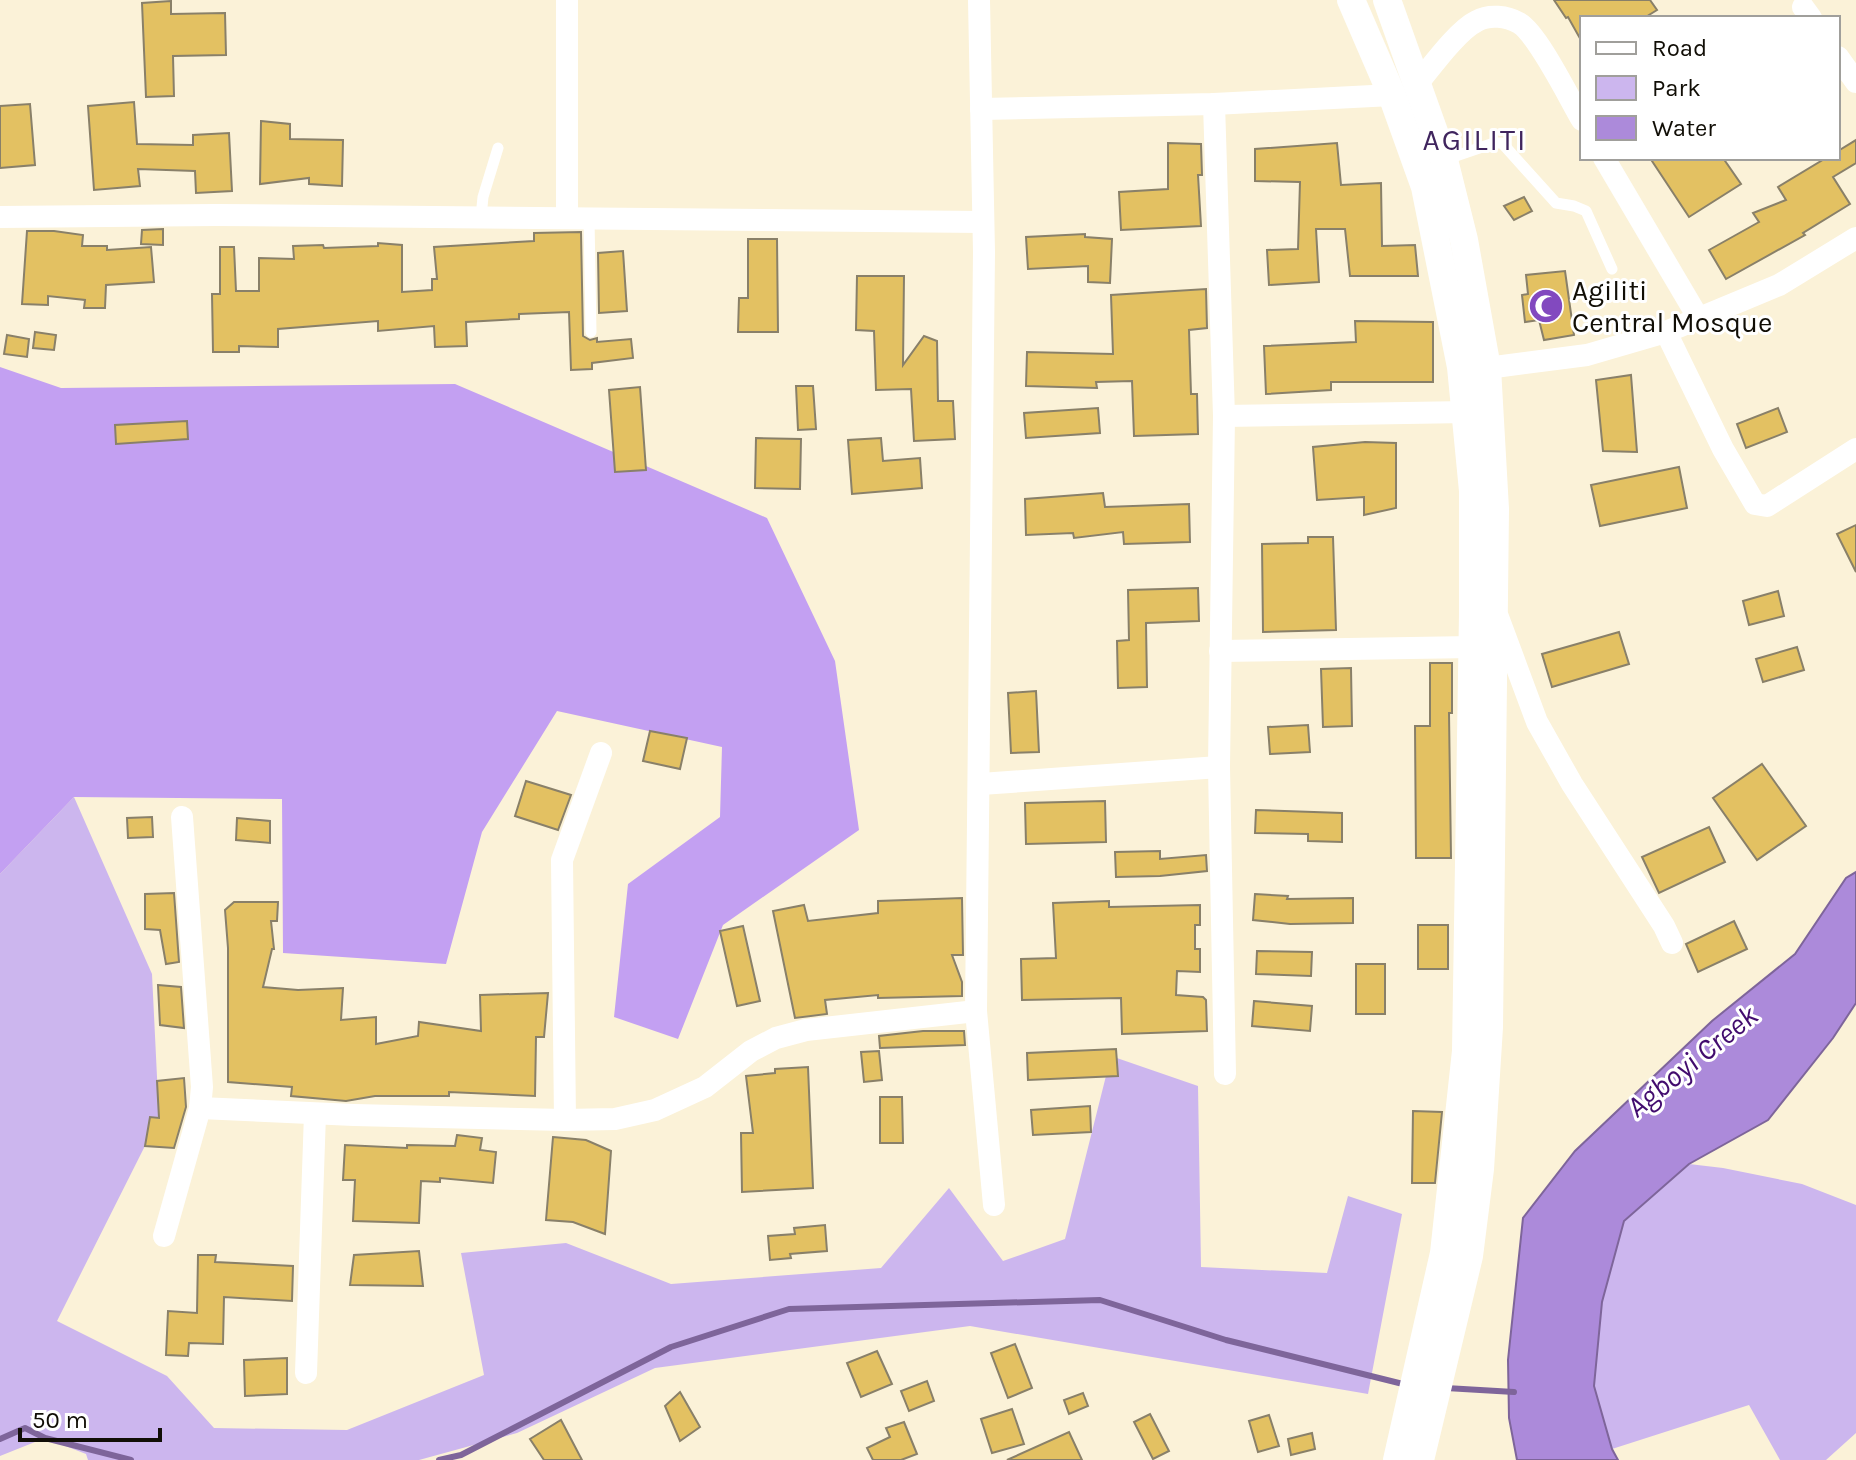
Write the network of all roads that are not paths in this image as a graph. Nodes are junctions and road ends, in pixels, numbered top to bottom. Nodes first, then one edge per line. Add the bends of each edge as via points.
1 (567, 0) edge
2 (979, 0) edge
3 (1351, 0) edge
4 (1392, 5) edge
5 (1840, 60) edge
6 (1856, 82) edge
7 (1418, 83) junction
8 (1392, 95) junction
9 (1214, 104) junction
10 (981, 109) junction
11 (1580, 117) edge
12 (498, 148) dead end
13 (1444, 160) junction
14 (1605, 160) edge
15 (0, 217) edge
16 (481, 217) junction
17 (578, 218) junction
18 (983, 222) junction
19 (1856, 238) edge
20 (1612, 269) dead end
21 (1699, 319) junction
22 (591, 332) dead end
23 (1666, 332) junction
24 (1487, 368) junction
25 (1467, 412) junction
26 (1224, 416) junction
27 (1856, 449) edge
28 (1495, 609) junction
29 (1473, 647) junction
30 (1220, 651) junction
31 (601, 753) dead end
32 (1219, 767) junction
33 (981, 784) junction
34 (182, 817) dead end
35 (1672, 943) dead end
36 (976, 1011) junction
37 (1225, 1074) dead end
38 (200, 1108) junction
39 (315, 1114) junction
40 (565, 1120) junction
41 (1467, 1169) junction
42 (994, 1205) dead end
43 (164, 1236) dead end
44 (306, 1373) dead end
45 (1397, 1460) edge
46 (1420, 1460) edge

1 - 17 street
2 - 10 street
3 - 8 street
4 - 7 street
5 - 6 street
7 - 11 street via 1476,21 1500,17 1521,24 1534,39
7 - 13 street
8 - 9 street
8 - 25 street via 1425,187
9 - 10 street
9 - 26 street
10 - 18 street
12 - 16 lane
13 - 20 lane via 1502,143 1556,203 1586,211
13 - 24 street
14 - 21 street
15 - 16 street
16 - 17 street
17 - 18 street
17 - 22 lane
18 - 33 street
19 - 21 street via 1779,285
21 - 23 street
23 - 24 street via 1587,355
23 - 27 street via 1755,504 1767,506
24 - 28 street
25 - 26 street
25 - 29 street
26 - 30 street
28 - 35 street via 1537,722
28 - 41 street via 1490,1011
29 - 30 street
29 - 41 street
30 - 32 street
31 - 40 street via 562,860
32 - 33 street
32 - 37 street
33 - 36 street
34 - 38 street
36 - 40 street via 806,1030 751,1051 705,1087 655,1110 615,1119
36 - 42 street
38 - 39 street
38 - 43 street
39 - 40 street
39 - 44 street
41 - 45 street
41 - 46 street via 1469,1256

